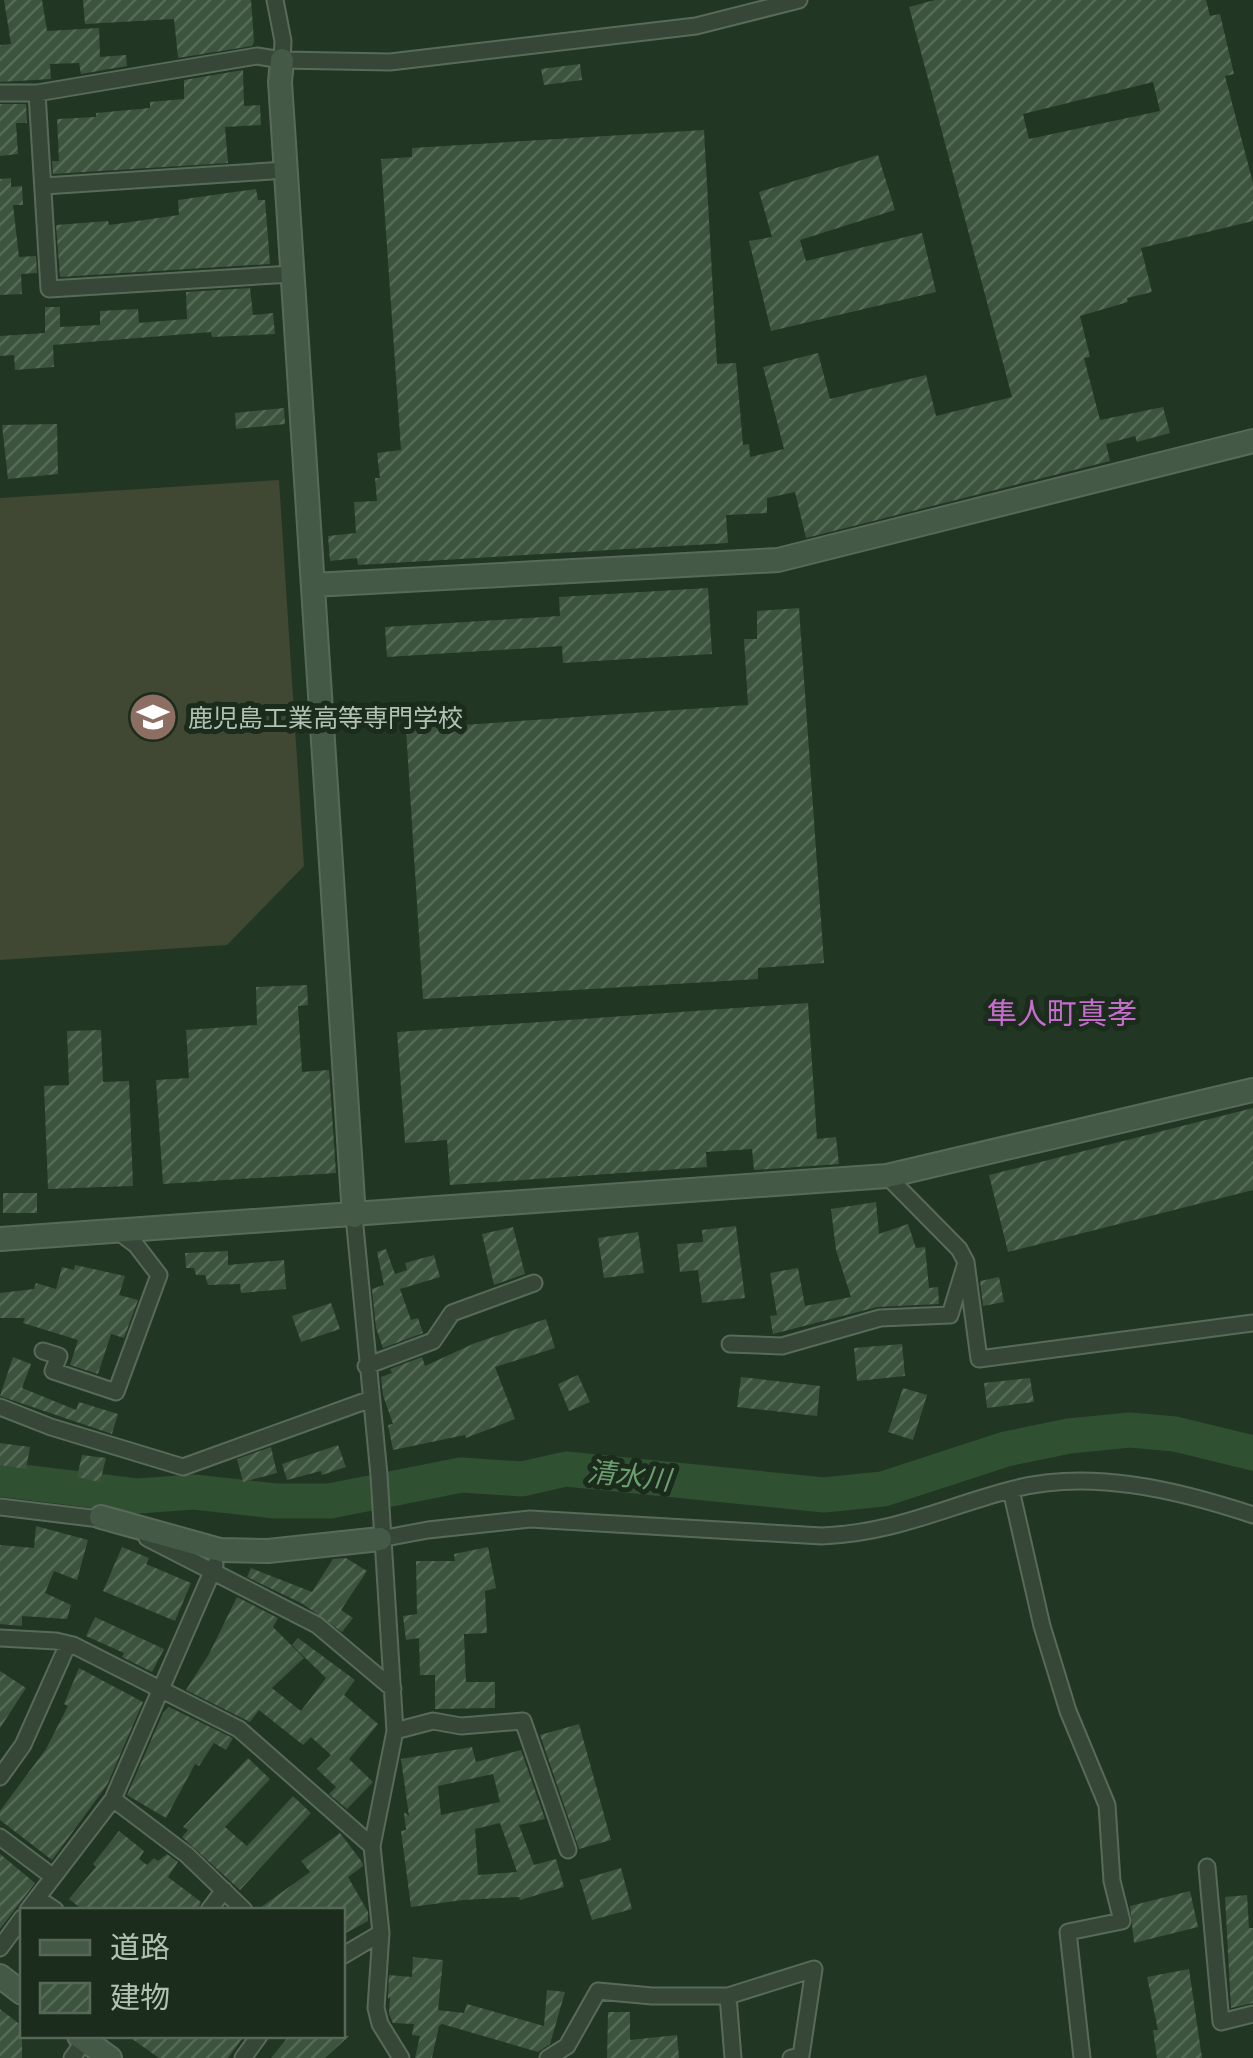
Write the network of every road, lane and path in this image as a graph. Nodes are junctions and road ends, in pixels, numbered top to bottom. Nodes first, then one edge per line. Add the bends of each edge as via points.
1 (276, 0) edge
2 (798, 0) edge
3 (282, 60) junction
4 (0, 93) edge
5 (37, 93) junction
6 (286, 170) junction
7 (44, 186) junction
8 (292, 274) junction
9 (1253, 441) edge
10 (314, 585) junction
11 (1253, 1090) edge
12 (888, 1176) junction
13 (354, 1216) junction
14 (120, 1233) junction
15 (0, 1240) edge
16 (966, 1262) junction
17 (534, 1284) dead end
18 (1253, 1323) edge
19 (730, 1344) dead end
20 (43, 1350) dead end
21 (366, 1366) junction
22 (372, 1399) junction
23 (0, 1407) edge
24 (1011, 1490) junction
25 (0, 1507) edge
26 (101, 1516) joint
27 (1253, 1516) edge
28 (380, 1539) junction
29 (217, 1560) junction
30 (0, 1638) edge
31 (68, 1644) junction
32 (162, 1688) junction
33 (394, 1689) junction
34 (395, 1731) junction
35 (0, 1777) edge
36 (113, 1800) junction
37 (0, 1837) edge
38 (372, 1846) junction
39 (568, 1850) dead end
40 (1207, 1867) dead end
41 (52, 1876) junction
42 (224, 1890) junction
43 (33, 1904) edge
44 (210, 1908) edge
45 (242, 1908) edge
46 (20, 1921) edge
47 (381, 1934) junction
48 (0, 1948) edge
49 (345, 1954) edge
50 (0, 1976) edge
51 (20, 1991) edge
52 (728, 1996) junction
53 (1253, 2014) edge
54 (78, 2045) edge
55 (110, 2058) edge
56 (401, 2058) edge
57 (548, 2058) edge
58 (733, 2058) edge
59 (791, 2058) edge
60 (1082, 2058) edge

1 - 3 street
2 - 3 street via 696,26 518,48 390,62
3 - 5 street via 257,56
3 - 6 street
4 - 5 street
5 - 7 street
6 - 7 street
6 - 8 street
7 - 8 street via 49,289
8 - 10 street
9 - 10 street via 778,560
10 - 13 street
11 - 12 street
12 - 13 street
12 - 16 street
13 - 14 street
13 - 21 street
14 - 15 street
14 - 20 street via 159,1275 116,1392 52,1372 59,1356
16 - 18 street via 979,1359
16 - 19 street via 950,1316 880,1318 782,1346
17 - 21 street via 452,1313 432,1341
21 - 22 street
22 - 23 street via 183,1467
22 - 28 street
24 - 27 street via 1099,1482
24 - 28 street via 858,1534 530,1518
24 - 60 street via 1042,1626 1107,1805 1122,1921 1068,1932
25 - 26 street
26 - 29 street
28 - 29 street
28 - 33 street
29 - 32 street
29 - 33 street via 318,1625
30 - 31 street
31 - 32 street
31 - 35 street via 23,1745
32 - 36 street
32 - 38 street via 240,1729
33 - 34 street
34 - 38 street
34 - 39 street via 434,1721 461,1726 523,1720
36 - 41 street
36 - 42 street
37 - 41 street
38 - 47 street
40 - 53 street via 1220,2022
41 - 43 street
42 - 44 street
42 - 45 street
46 - 48 street
47 - 49 street
47 - 56 street via 377,2016
50 - 51 street
52 - 57 street via 598,1990 567,2046
52 - 58 street
52 - 59 street via 814,1969 801,2056
54 - 55 street

